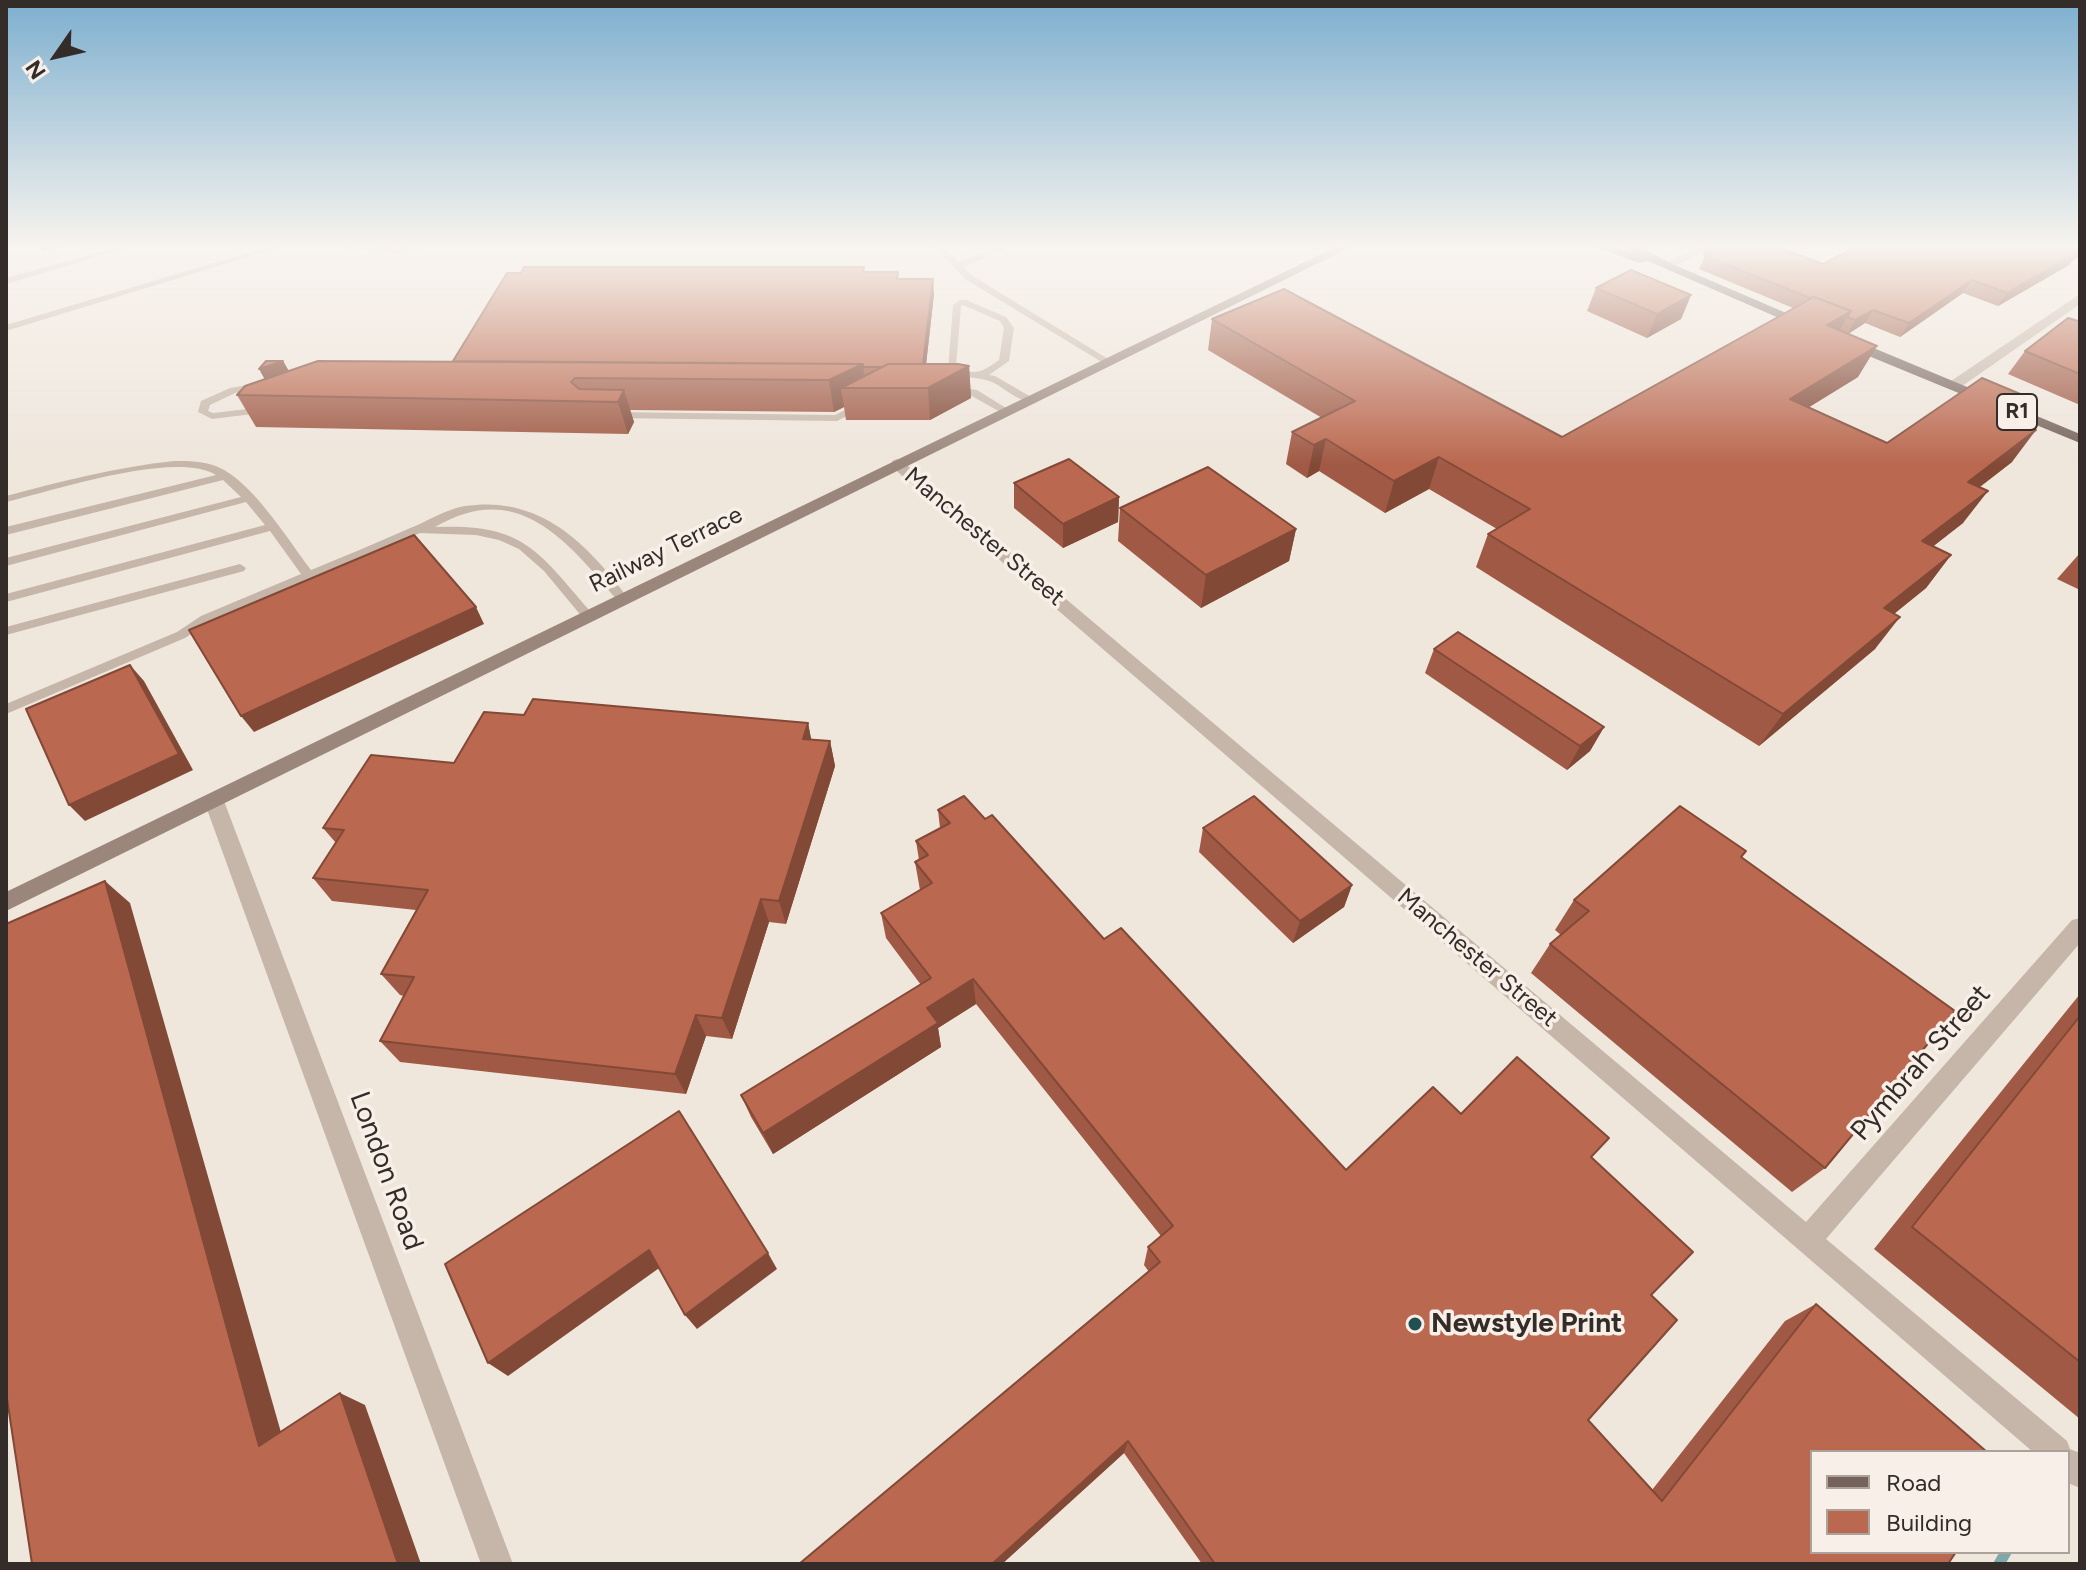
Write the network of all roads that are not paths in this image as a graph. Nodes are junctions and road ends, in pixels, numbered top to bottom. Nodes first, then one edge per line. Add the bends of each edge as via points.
1 (38, 318) edge
2 (956, 318) edge
3 (1001, 318) edge
4 (1036, 318) edge
5 (1198, 318) edge
6 (1792, 318) edge
7 (2051, 318) edge
8 (6, 328) edge
9 (1825, 332) edge
10 (1839, 338) edge
11 (1108, 362) junction
12 (981, 376) junction
13 (269, 386) edge
14 (1953, 386) junction
15 (946, 389) edge
16 (876, 397) edge
17 (1029, 400) junction
18 (274, 407) edge
19 (1006, 411) junction
20 (606, 415) edge
21 (2080, 439) edge
22 (897, 464) junction
23 (225, 476) junction
24 (249, 498) junction
25 (6, 499) edge
26 (271, 527) junction
27 (6, 531) edge
28 (417, 532) junction
29 (6, 562) edge
30 (240, 568) dead end
31 (309, 576) junction
32 (6, 598) edge
33 (622, 598) junction
34 (587, 615) junction
35 (6, 631) edge
36 (6, 709) edge
37 (214, 801) junction
38 (6, 902) edge
39 (2080, 927) edge
40 (1808, 1239) junction
41 (2054, 1450) edge
42 (497, 1564) edge

1 - 8 lane
2 - 12 lane via 951,368
3 - 12 lane via 1009,328 1004,361
4 - 11 lane
5 - 11 main road, Railway Terrace
6 - 9 main road
7 - 14 street
10 - 14 main road, R1
11 - 17 main road, Railway Terrace
12 - 17 lane
13 - 18 lane via 217,395 205,403 203,412 239,415
14 - 21 main road, R1
15 - 19 lane via 973,392
16 - 20 lane via 837,418
17 - 19 main road, Railway Terrace
19 - 22 main road, Railway Terrace
22 - 33 main road, Railway Terrace
22 - 40 street, Manchester Street
23 - 24 lane
23 - 25 lane via 213,468 176,463
23 - 27 lane
24 - 26 lane
24 - 29 lane
26 - 31 lane
26 - 32 lane
28 - 31 lane
28 - 33 lane via 464,510 499,507 531,514 564,533
28 - 34 lane via 463,531 512,540 526,548
30 - 35 lane
31 - 36 lane
33 - 34 main road, Railway Terrace
34 - 37 main road, Railway Terrace
37 - 38 main road, Railway Terrace
37 - 42 street, London Road
39 - 40 street, Pymbrah Street
40 - 41 street, Manchester Street

